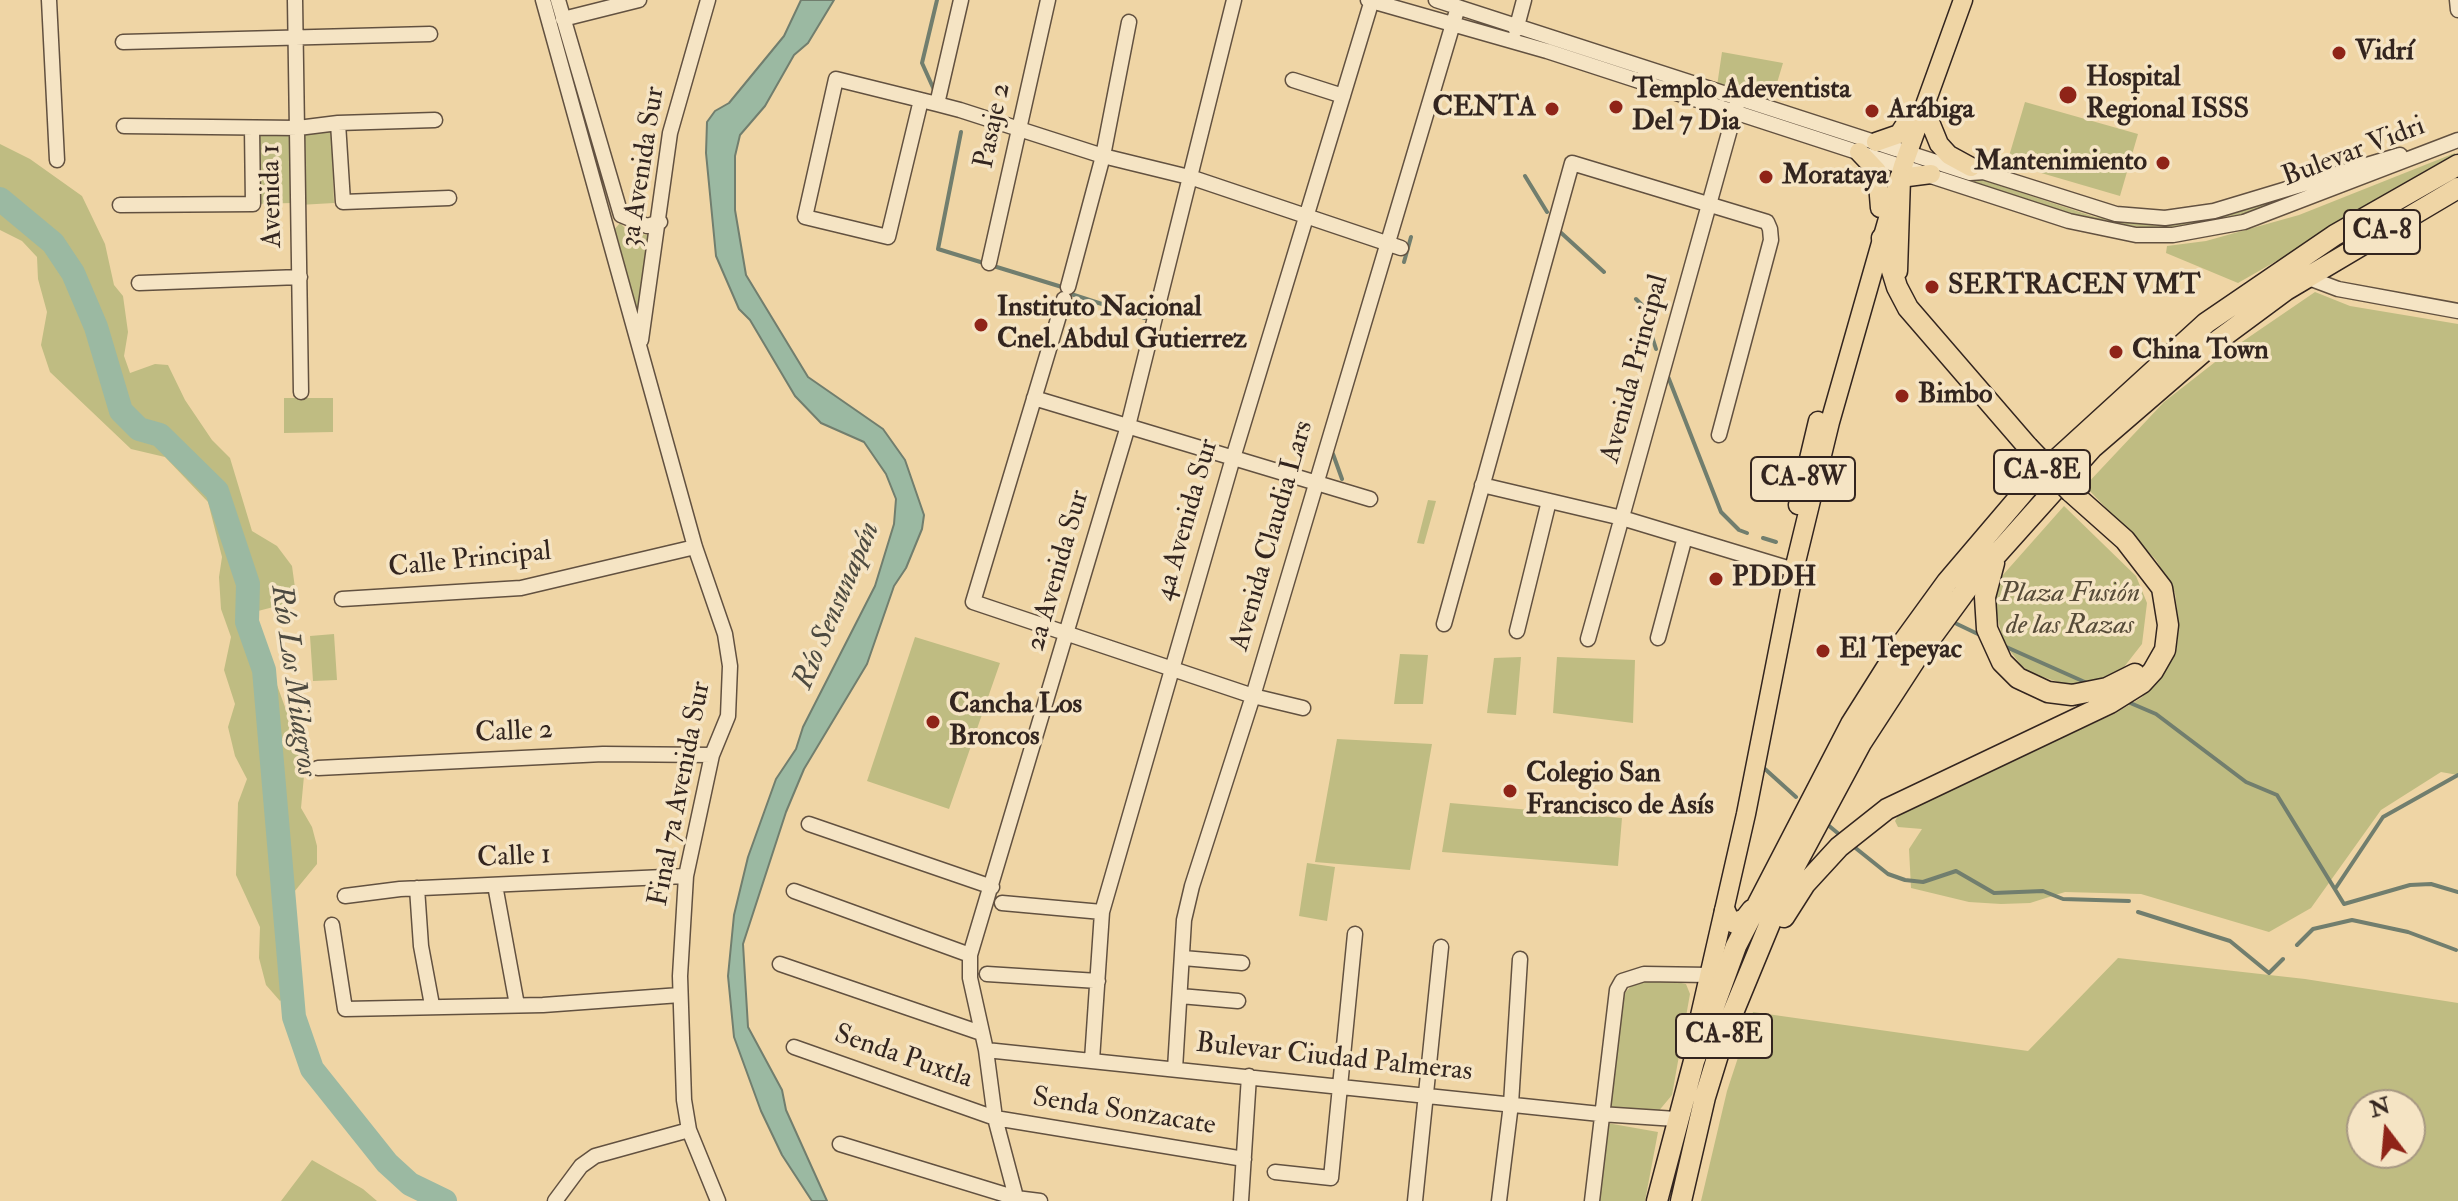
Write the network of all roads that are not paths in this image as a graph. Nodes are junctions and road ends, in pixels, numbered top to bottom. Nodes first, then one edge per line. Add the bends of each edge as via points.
1 (49, 0) edge
2 (295, 0) edge
3 (543, 0) edge
4 (558, 0) edge
5 (639, 0) edge
6 (708, 0) edge
7 (961, 0) edge
8 (1048, 0) edge
9 (1234, 0) edge
10 (1371, 0) edge
11 (1436, 0) edge
12 (1524, 0) edge
13 (1951, 0) edge
14 (1963, 0) edge
15 (2457, 0) edge
16 (1458, 7) junction
17 (2458, 10) edge
18 (563, 19) junction
19 (1129, 22) dead end
20 (1453, 23) junction
21 (1517, 24) junction
22 (430, 34) dead end
23 (1503, 38) junction
24 (297, 39) junction
25 (123, 42) dead end
26 (1520, 43) junction
27 (1293, 80) dead end
28 (1343, 96) junction
29 (1739, 97) junction
30 (921, 100) junction
31 (1928, 101) junction
32 (937, 104) junction
33 (1734, 113) junction
34 (1910, 117) junction
35 (435, 120) dead end
36 (338, 123) junction
37 (124, 126) dead end
38 (252, 128) junction
39 (298, 128) junction
40 (1020, 129) junction
41 (1876, 142) junction
42 (2454, 142) edge
43 (1859, 152) junction
44 (1103, 156) junction
45 (57, 160) dead end
46 (1901, 162) junction
47 (2458, 165) edge
48 (1978, 170) junction
49 (1931, 174) joint
50 (1193, 178) junction
51 (2458, 188) edge
52 (449, 198) dead end
53 (1709, 204) junction
54 (120, 205) dead end
55 (1880, 208) junction
56 (621, 215) junction
57 (1305, 217) junction
58 (660, 222) junction
59 (607, 229) junction
60 (1882, 238) junction
61 (1393, 246) junction
62 (989, 263) dead end
63 (300, 277) junction
64 (2306, 277) junction
65 (139, 283) dead end
66 (1897, 287) junction
67 (2458, 311) edge
68 (640, 345) junction
69 (301, 392) dead end
70 (1034, 398) junction
71 (1128, 426) junction
72 (1719, 435) dead end
73 (1233, 458) junction
74 (1316, 483) junction
75 (1482, 485) junction
76 (2071, 492) junction
77 (1370, 499) dead end
78 (1549, 501) junction
79 (2038, 506) junction
80 (1622, 518) junction
81 (1685, 537) junction
82 (695, 547) junction
83 (1790, 569) junction
84 (342, 599) dead end
85 (1444, 624) dead end
86 (1517, 631) dead end
87 (1068, 633) junction
88 (1658, 638) dead end
89 (1588, 639) dead end
90 (1173, 669) junction
91 (1253, 696) junction
92 (1303, 708) dead end
93 (712, 755) junction
94 (318, 768) dead end
95 (809, 824) dead end
96 (686, 876) junction
97 (495, 885) junction
98 (417, 888) junction
99 (794, 891) dead end
100 (345, 896) dead end
101 (999, 899) junction
102 (1757, 904) junction
103 (1725, 911) junction
104 (1102, 912) junction
105 (332, 925) dead end
106 (1355, 934) dead end
107 (1441, 947) dead end
108 (970, 955) junction
109 (1183, 958) junction
110 (1520, 959) dead end
111 (1242, 963) dead end
112 (780, 964) dead end
113 (1709, 973) junction
114 (988, 974) dead end
115 (1098, 981) junction
116 (680, 995) junction
117 (1180, 996) junction
118 (1238, 1001) dead end
119 (432, 1005) junction
120 (517, 1005) junction
121 (981, 1033) junction
122 (794, 1047) dead end
123 (986, 1050) junction
124 (1092, 1060) junction
125 (1175, 1069) junction
126 (1249, 1076) junction
127 (1711, 1079) junction
128 (1342, 1085) junction
129 (1426, 1095) junction
130 (1511, 1104) junction
131 (1600, 1114) junction
132 (995, 1118) junction
133 (1676, 1119) junction
134 (689, 1130) junction
135 (840, 1144) dead end
136 (1244, 1159) junction
137 (1275, 1172) dead end
138 (1016, 1199) edge
139 (555, 1201) edge
140 (718, 1201) edge
141 (1040, 1201) edge
142 (1241, 1201) edge
143 (1415, 1201) edge
144 (1499, 1201) edge
145 (1592, 1201) edge
146 (1657, 1201) edge
147 (1681, 1201) edge

1 - 45 street
2 - 24 street, Avenida 1
3 - 59 street
4 - 18 street
5 - 18 street
6 - 58 street, 3a Avenida Sur via 670,133
7 - 32 street
8 - 40 street, Pasaje 2
9 - 50 street, 2a Avenida Sur
10 - 20 street
10 - 28 street, 4a Avenida Sur
11 - 16 street
12 - 21 street
13 - 34 main road, CA-8W
14 - 31 main road, CA-8W
15 - 17 street
16 - 20 street, Avenida Claudia Lars
16 - 21 street
18 - 56 street
19 - 44 street
20 - 23 street
20 - 61 street, Avenida Claudia Lars
21 - 23 street
21 - 26 street
21 - 29 street
22 - 24 street
23 - 26 street
24 - 25 street
24 - 39 street, Avenida 1
26 - 33 street
27 - 28 street
28 - 57 street, 4a Avenida Sur
29 - 33 street, Avenida Principal
29 - 41 street
30 - 30 street via 836,79 805,217 888,237
30 - 32 street
31 - 46 main road, CA-8W
31 - 48 main road via 1939,144
32 - 40 street
33 - 43 street
33 - 53 street, Avenida Principal
34 - 41 main road via 1899,134
34 - 46 main road, CA-8W
35 - 36 street
36 - 39 street
36 - 52 street via 343,202
37 - 38 street
38 - 39 street
38 - 54 street via 253,204
39 - 63 street, Avenida 1
40 - 44 street
40 - 62 street, Pasaje 2
41 - 46 street
42 - 48 street, Bulevar Vidri via 2337,171 2214,211 2165,218 2116,214
42 - 49 street, Bulevar Vidri via 2274,212 2173,235 2136,235 2069,221
43 - 46 street
43 - 55 main road via 1877,171
44 - 50 street
44 - 70 street
46 - 48 street, Bulevar Vidri
46 - 49 main road
46 - 55 main road, CA-8W
46 - 60 main road, CA-8W
46 - 66 highway
47 - 102 highway, CA-8E via 2335,235 2206,323 2033,481 1899,648 1851,724
50 - 57 street
50 - 71 street, 2a Avenida Sur
51 - 64 highway, CA-8
53 - 72 street via 1767,222 1772,234
53 - 75 street via 1572,163
53 - 80 street, Avenida Principal
55 - 83 main road, CA-8W via 1806,466
56 - 58 street via 647,226
56 - 59 street
57 - 61 street
57 - 73 street, 4a Avenida Sur
58 - 68 street, 3a Avenida Sur
59 - 68 street
60 - 66 highway
60 - 83 main road, CA-8W
61 - 74 street, Avenida Claudia Lars
63 - 65 street
63 - 69 street, Avenida 1
64 - 67 street via 2338,289
64 - 79 highway, CA-8E via 2209,347 2092,448
66 - 76 highway, bridge via 1927,332
68 - 82 street, Final 7a Avenida Sur
70 - 71 street
70 - 87 street via 973,602
71 - 73 street
71 - 87 street, 2a Avenida Sur
73 - 74 street
73 - 90 street, 4a Avenida Sur
74 - 77 street
74 - 91 street, Avenida Claudia Lars
75 - 78 street
75 - 85 street
76 - 79 highway via 2134,560 2155,601 2153,646 2125,681 2072,695 2048,692 2018,678 1992,645 1984,608 1989,573
76 - 127 highway via 2125,540 2162,588 2168,625 2165,650 2153,671 2110,703 1887,809 1839,847 1805,884 1780,924
78 - 80 street
78 - 86 street
79 - 127 highway, CA-8E via 1972,582 1861,743 1789,877
80 - 81 street
80 - 89 street, Avenida Principal
81 - 83 street
81 - 88 street
82 - 84 street, Calle Principal via 521,588
82 - 93 street, Final 7a Avenida Sur via 725,634 730,666 728,716
83 - 103 main road, CA-8W
83 - 113 main road, CA-8W via 1717,896
87 - 90 street
87 - 101 street, 2a Avenida Sur
90 - 91 street
90 - 104 street, 4a Avenida Sur
91 - 92 street
91 - 109 street, Avenida Claudia Lars via 1192,886
93 - 94 street, Calle 2 via 603,754
93 - 96 street, Final 7a Avenida Sur
95 - 101 street
96 - 97 street, Calle 1
96 - 116 street, Final 7a Avenida Sur
97 - 98 street, Calle 1
97 - 120 street
98 - 100 street, Calle 1
98 - 119 street
99 - 108 street
101 - 104 street
101 - 108 street, 2a Avenida Sur
102 - 103 highway via 1741,922 1733,923
102 - 133 highway, CA-8E via 1736,946
103 - 113 main road, CA-8W
104 - 115 street, 4a Avenida Sur
105 - 119 street via 345,1009
106 - 128 street
107 - 129 street
108 - 121 street, 2a Avenida Sur
109 - 111 street
109 - 117 street, Avenida Claudia Lars
110 - 130 street
112 - 121 street
113 - 131 street via 1644,974 1622,981
113 - 133 main road, CA-8W
114 - 115 street
115 - 124 street, 4a Avenida Sur
116 - 120 street
116 - 134 street, Final 7a Avenida Sur
117 - 118 street
117 - 125 street, Avenida Claudia Lars
119 - 120 street
121 - 123 street, 2a Avenida Sur
122 - 132 street, Senda Puxtla
123 - 124 street, Bulevar Ciudad Palmeras
123 - 132 street, 2a Avenida Sur
124 - 125 street, Bulevar Ciudad Palmeras
125 - 126 street, Bulevar Ciudad Palmeras
126 - 128 street, Bulevar Ciudad Palmeras
126 - 136 street
127 - 147 highway, CA-8E
128 - 129 street, Bulevar Ciudad Palmeras
128 - 137 street via 1331,1178
129 - 130 street, Bulevar Ciudad Palmeras
129 - 143 street
130 - 131 street, Bulevar Ciudad Palmeras
130 - 144 street
131 - 133 street, Bulevar Ciudad Palmeras
131 - 145 street
132 - 136 street, Senda Sonzacate
132 - 138 street, 2a Avenida Sur
133 - 146 highway, CA-8E
134 - 139 street via 595,1156
134 - 140 street, Final 7a Avenida Sur
135 - 138 street
136 - 142 street
138 - 141 street

